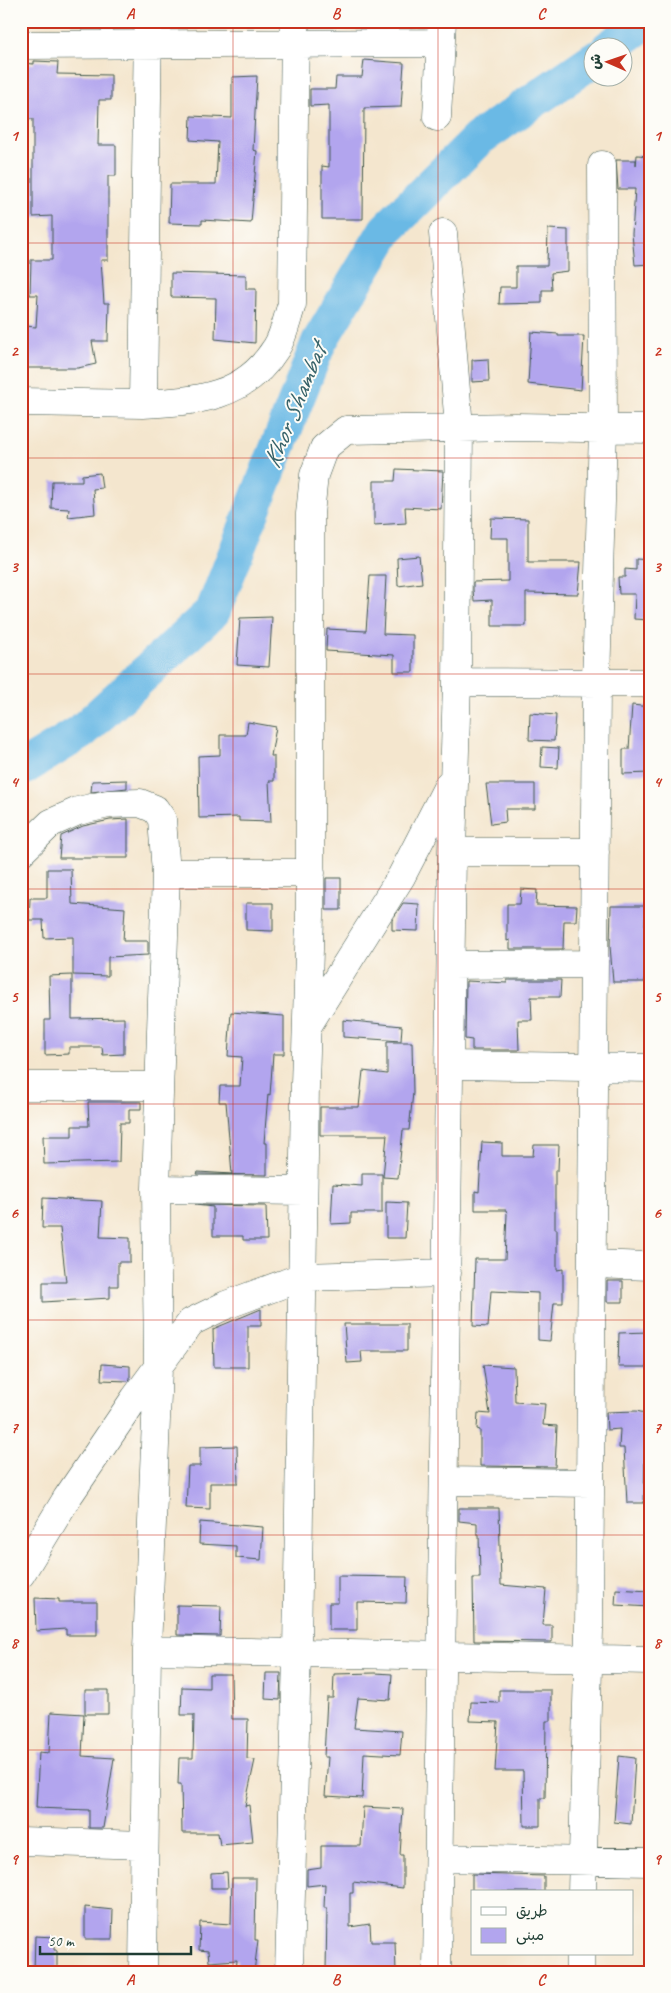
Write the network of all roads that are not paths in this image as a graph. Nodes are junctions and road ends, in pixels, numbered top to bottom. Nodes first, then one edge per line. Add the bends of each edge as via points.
1 (441, 32) edge
2 (148, 33) edge
3 (295, 33) edge
4 (21, 45) edge
5 (437, 117) dead end
6 (602, 165) dead end
7 (443, 233) dead end
8 (21, 402) edge
9 (143, 404) junction
10 (458, 427) junction
11 (603, 429) junction
12 (650, 429) edge
13 (457, 682) junction
14 (596, 683) junction
15 (650, 683) edge
16 (454, 773) junction
17 (21, 852) edge
18 (452, 852) junction
19 (595, 852) junction
20 (166, 873) junction
21 (311, 873) junction
22 (594, 964) junction
23 (452, 965) junction
24 (307, 1026) junction
25 (451, 1065) junction
26 (593, 1067) junction
27 (650, 1068) edge
28 (21, 1086) edge
29 (158, 1086) junction
30 (156, 1189) junction
31 (303, 1191) junction
32 (592, 1264) junction
33 (650, 1266) edge
34 (447, 1274) junction
35 (302, 1278) junction
36 (158, 1368) junction
37 (445, 1482) junction
38 (590, 1483) junction
39 (21, 1574) edge
40 (148, 1650) junction
41 (297, 1653) junction
42 (443, 1657) junction
43 (588, 1659) junction
44 (650, 1660) edge
45 (21, 1841) edge
46 (144, 1845) junction
47 (439, 1858) junction
48 (583, 1862) junction
49 (650, 1862) edge
50 (582, 1890) edge
51 (580, 1956) edge
52 (143, 1972) edge
53 (289, 1972) edge
54 (437, 1972) edge
55 (580, 1972) edge

1 - 3 street
1 - 5 street
2 - 3 street
2 - 4 street
2 - 9 street
3 - 9 street via 292,304 277,348 249,379 226,393
6 - 11 street
7 - 10 street
8 - 9 street
10 - 11 street
10 - 13 street
10 - 21 street via 346,430 324,448 314,475 310,523
11 - 12 street
11 - 14 street
13 - 14 street
13 - 16 street
14 - 15 street
14 - 19 street
16 - 18 street
16 - 24 street via 436,814 401,877
17 - 20 street via 51,823 78,811 108,804 148,804 162,819
18 - 19 street
18 - 23 street
19 - 22 street
20 - 21 street
20 - 29 street
21 - 24 street
22 - 23 street
22 - 26 street
23 - 25 street
24 - 31 street
25 - 26 street
25 - 34 street
26 - 27 street
26 - 32 street
28 - 29 street
29 - 30 street
30 - 31 street
30 - 36 street
31 - 35 street
32 - 33 street
32 - 38 street
34 - 35 street
34 - 37 street
35 - 36 street via 191,1322
35 - 41 street
36 - 39 street via 67,1498
36 - 40 street
37 - 38 street
37 - 42 street
38 - 43 street
40 - 41 street
40 - 46 street
41 - 42 street
41 - 53 street
42 - 43 street
42 - 47 street
43 - 44 street
43 - 48 street
45 - 46 street
46 - 52 street
47 - 48 street
47 - 54 street
48 - 49 street
48 - 50 street
51 - 55 street

